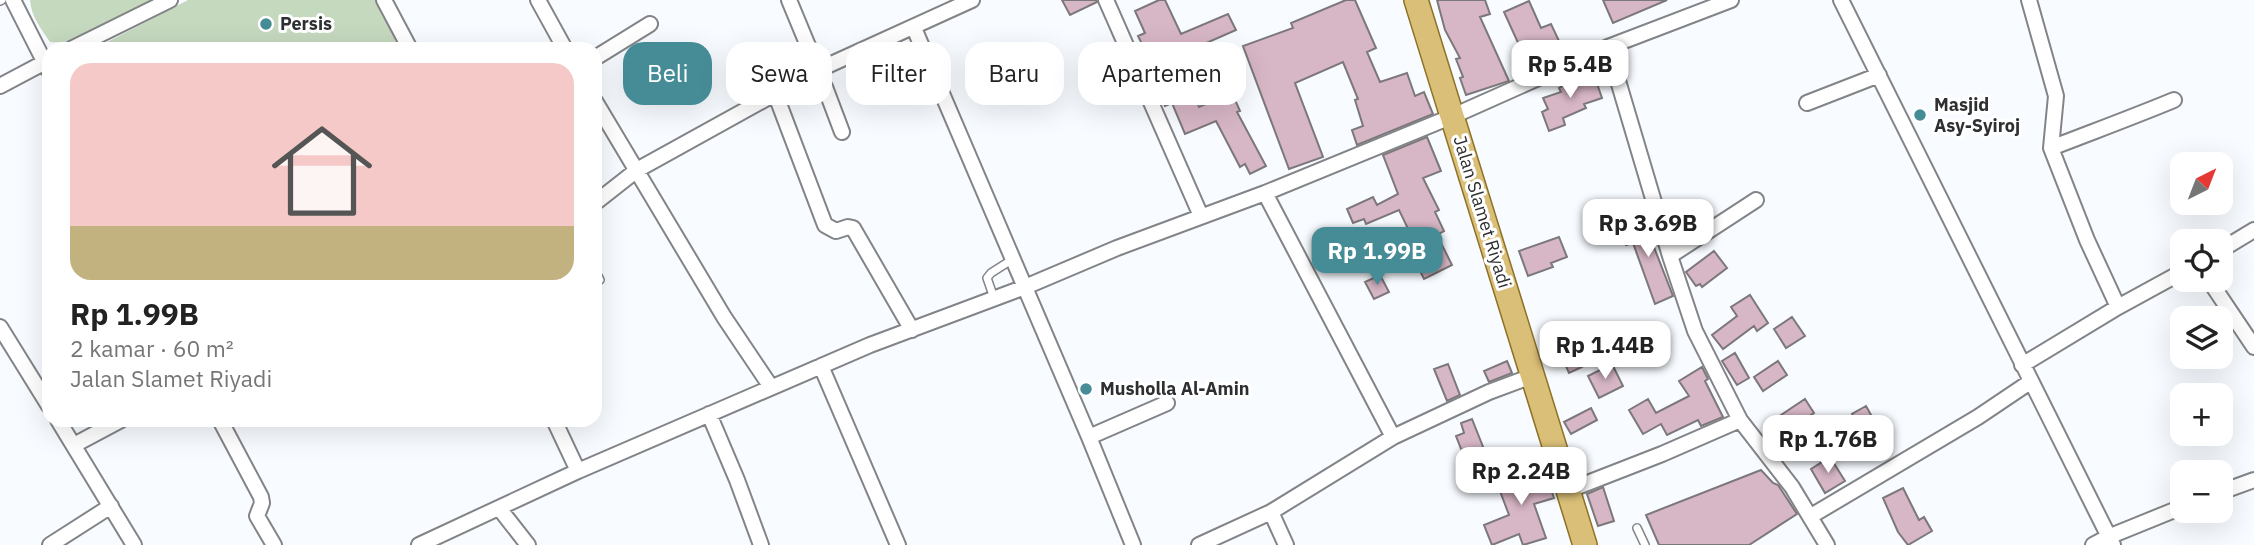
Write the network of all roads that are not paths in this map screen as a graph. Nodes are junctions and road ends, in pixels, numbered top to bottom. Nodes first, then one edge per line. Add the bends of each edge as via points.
1 (13, 0) edge
2 (170, 0) edge
3 (384, 0) edge
4 (538, 0) edge
5 (789, 0) edge
6 (972, 0) edge
7 (1106, 0) edge
8 (1416, 0) edge
9 (1731, 0) edge
10 (1841, 0) edge
11 (2029, 0) edge
12 (650, 24) dead end
13 (914, 29) junction
14 (85, 42) edge
15 (406, 42) edge
16 (561, 42) edge
17 (803, 42) edge
18 (1608, 47) junction
19 (42, 53) edge
20 (602, 54) edge
21 (832, 65) edge
22 (42, 67) edge
23 (1879, 75) junction
24 (0, 86) edge
25 (2174, 100) dead end
26 (1807, 103) dead end
27 (753, 105) edge
28 (780, 105) edge
29 (832, 105) edge
30 (602, 112) edge
31 (1453, 116) junction
32 (842, 132) dead end
33 (2050, 148) junction
34 (637, 170) junction
35 (1265, 193) junction
36 (602, 198) edge
37 (1756, 200) dead end
38 (1201, 216) junction
39 (2254, 230) edge
40 (2233, 243) edge
41 (1670, 256) junction
42 (1013, 259) junction
43 (2170, 279) edge
44 (1025, 286) junction
45 (2217, 292) edge
46 (995, 298) junction
47 (2118, 307) junction
48 (0, 327) edge
49 (912, 330) junction
50 (2254, 347) edge
51 (2022, 365) junction
52 (821, 366) junction
53 (1532, 376) junction
54 (2030, 382) junction
55 (771, 387) junction
56 (42, 395) edge
57 (1167, 403) dead end
58 (709, 414) junction
59 (1740, 419) junction
60 (62, 427) edge
61 (108, 427) edge
62 (224, 427) edge
63 (557, 427) edge
64 (1089, 437) junction
65 (1393, 437) junction
66 (74, 445) junction
67 (578, 471) junction
68 (2254, 480) edge
69 (2233, 488) edge
70 (1567, 491) junction
71 (111, 506) junction
72 (499, 508) junction
73 (1271, 512) junction
74 (2170, 513) edge
75 (1811, 516) junction
76 (1637, 528) dead end
77 (2110, 541) edge
78 (50, 545) edge
79 (134, 545) edge
80 (274, 545) edge
81 (419, 545) edge
82 (528, 545) edge
83 (761, 545) edge
84 (898, 545) edge
85 (1133, 545) edge
86 (1199, 545) edge
87 (1286, 545) edge
88 (1585, 545) edge
89 (1645, 545) edge
90 (1827, 545) edge
91 (2094, 545) edge

1 - 19 street
2 - 14 street
3 - 15 street
4 - 16 street
5 - 17 street
6 - 13 street
7 - 38 street
8 - 31 main road, Jalan Slamet Riyadi
9 - 18 street
10 - 23 street
11 - 33 street via 2056,96
12 - 20 street
13 - 21 street
13 - 42 street
18 - 31 street
18 - 41 street
22 - 24 street
23 - 26 street
23 - 51 street
25 - 33 street
27 - 34 street
28 - 49 street via 825,225 856,232
29 - 32 street
30 - 34 street
31 - 35 street
31 - 53 main road, Jalan Slamet Riyadi
33 - 47 street
34 - 36 street
34 - 55 street
35 - 38 street
35 - 65 street
37 - 41 street
38 - 44 street
39 - 40 street
41 - 59 street via 1695,331
42 - 44 street
42 - 46 lane via 987,278
43 - 47 street
44 - 46 street
44 - 64 street
45 - 50 street
46 - 49 street
47 - 51 street
48 - 56 street
49 - 52 street
51 - 54 street
52 - 55 street
52 - 84 street
53 - 65 street
53 - 70 main road, Jalan Slamet Riyadi
54 - 75 street
54 - 77 street
55 - 58 street
57 - 64 street
58 - 67 street
58 - 83 street
59 - 70 street
59 - 75 street
60 - 66 street
61 - 66 street
62 - 80 street via 258,489 262,503 257,516
63 - 67 street
64 - 85 street
65 - 73 street
66 - 71 street
67 - 72 street
68 - 69 street
70 - 88 main road, Jalan Slamet Riyadi
71 - 78 street
71 - 79 street
72 - 81 street
72 - 82 street
73 - 86 street
73 - 87 street
74 - 77 street
75 - 90 street
76 - 89 lane
77 - 91 street

